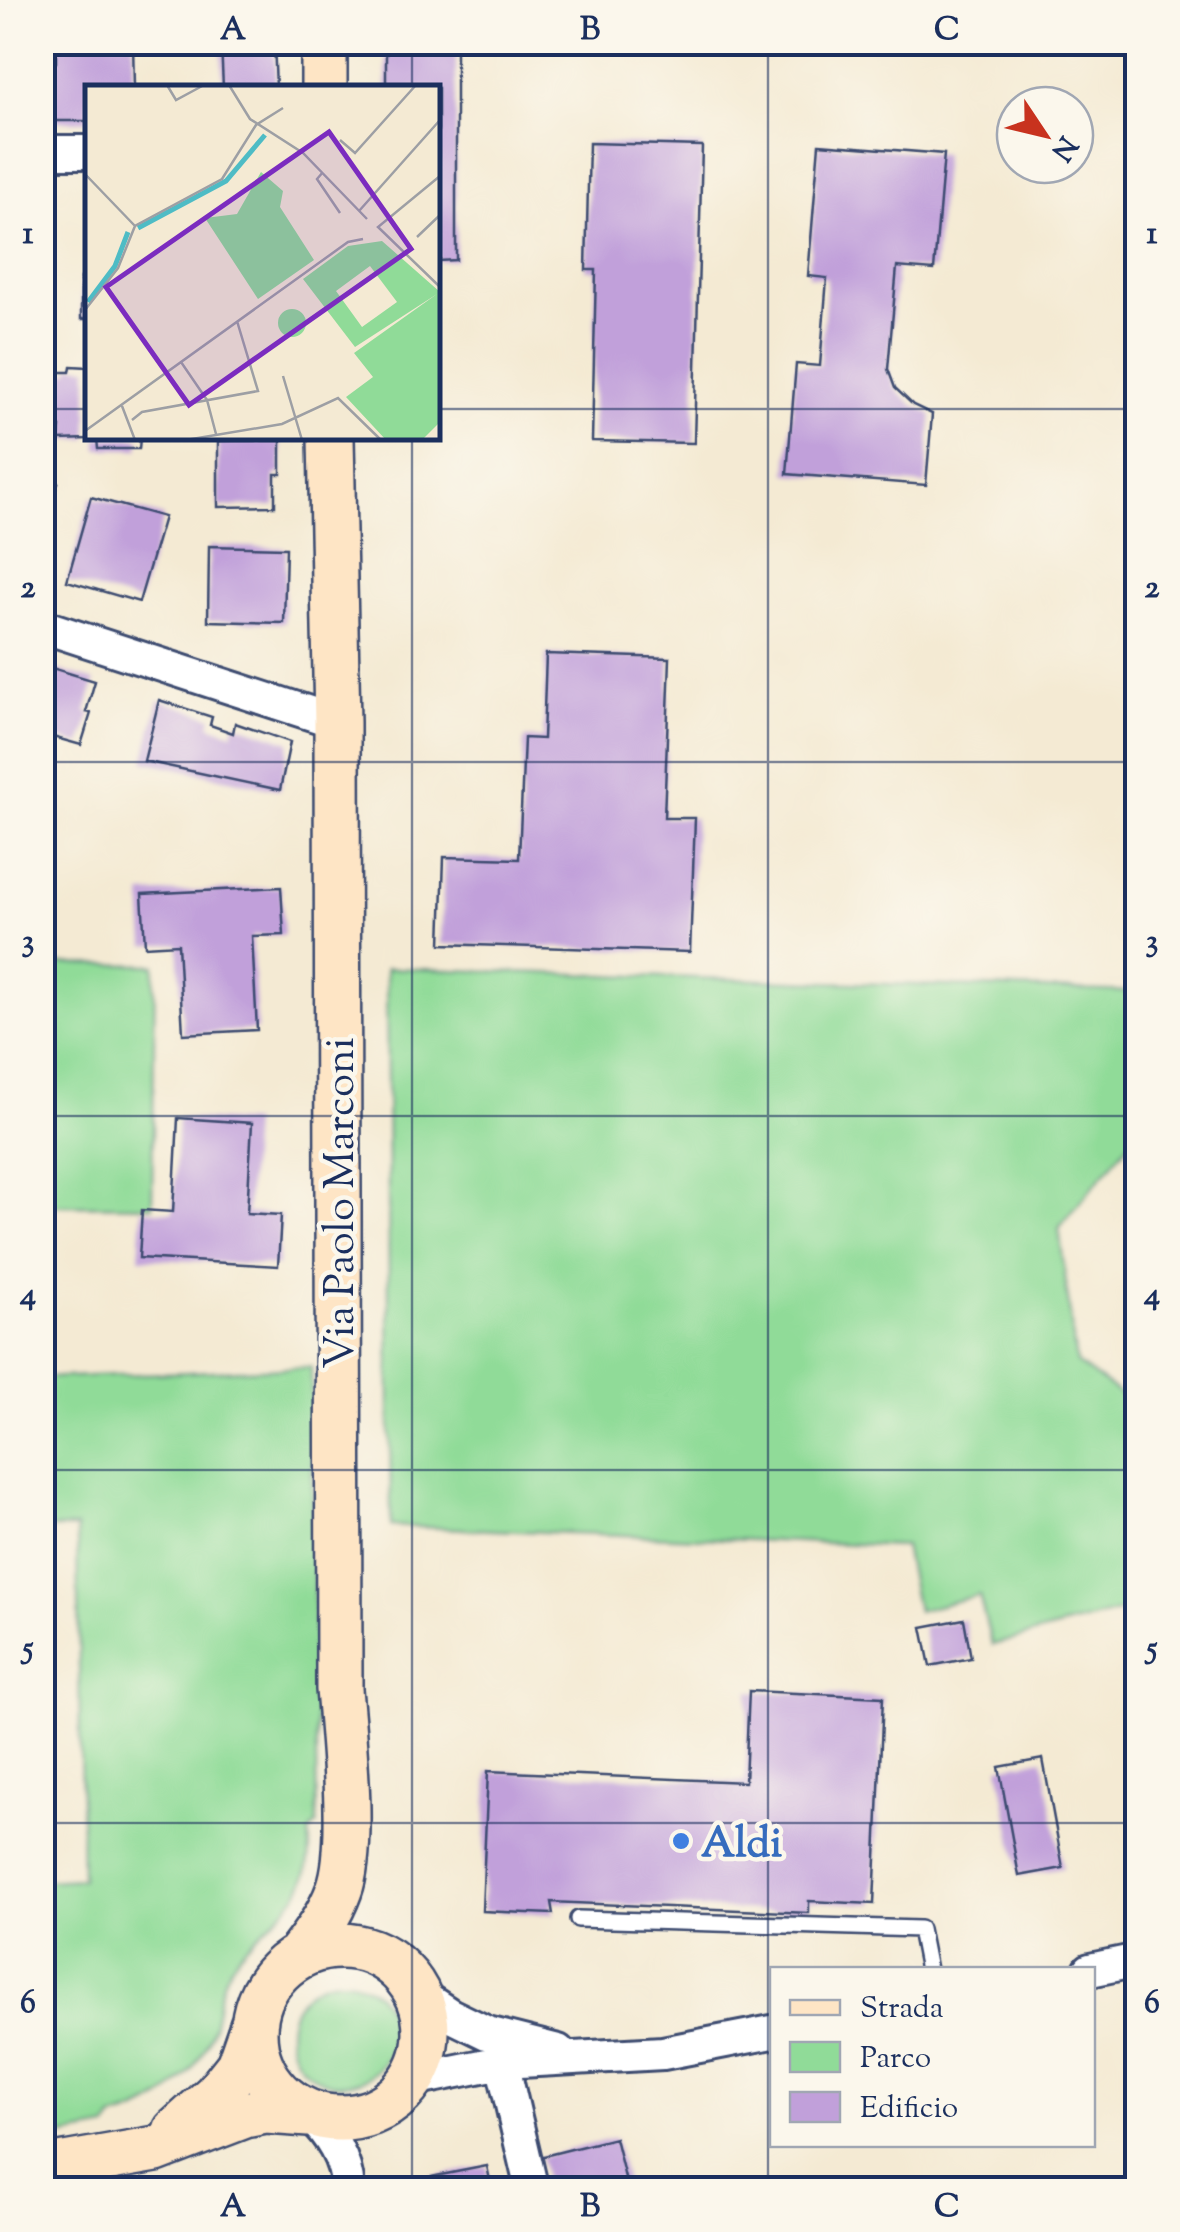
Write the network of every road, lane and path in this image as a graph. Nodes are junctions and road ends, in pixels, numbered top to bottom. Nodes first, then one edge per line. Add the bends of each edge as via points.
1 (324, 42) edge
2 (324, 85) edge
3 (42, 152) edge
4 (85, 152) edge
5 (331, 440) edge
6 (42, 626) edge
7 (337, 722) junction
8 (578, 1919) dead end
9 (298, 1956) junction
10 (1138, 1960) edge
11 (927, 1967) edge
12 (1095, 1969) edge
13 (420, 1996) junction
14 (255, 2020) junction
15 (770, 2032) edge
16 (586, 2060) junction
17 (502, 2062) junction
18 (413, 2080) junction
19 (309, 2114) junction
20 (156, 2149) junction
21 (42, 2169) edge
22 (348, 2190) edge
23 (532, 2190) edge

1 - 2 street
3 - 4 street
5 - 7 street, Via Paolo Marconi
6 - 7 street
7 - 9 street, Via Paolo Marconi via 339,1688 346,1836 341,1887
8 - 11 lane via 920,1929
9 - 13 street via 354,1946 380,1955
9 - 14 street via 261,1997
10 - 12 street
13 - 16 street via 487,2033
13 - 18 street via 425,2053
14 - 19 street via 256,2052 267,2078
14 - 20 street via 239,2066
15 - 16 street
16 - 17 street
17 - 18 street
17 - 23 street
18 - 19 street via 393,2102 367,2115
19 - 20 street via 245,2115
19 - 22 street via 339,2152
20 - 21 street

